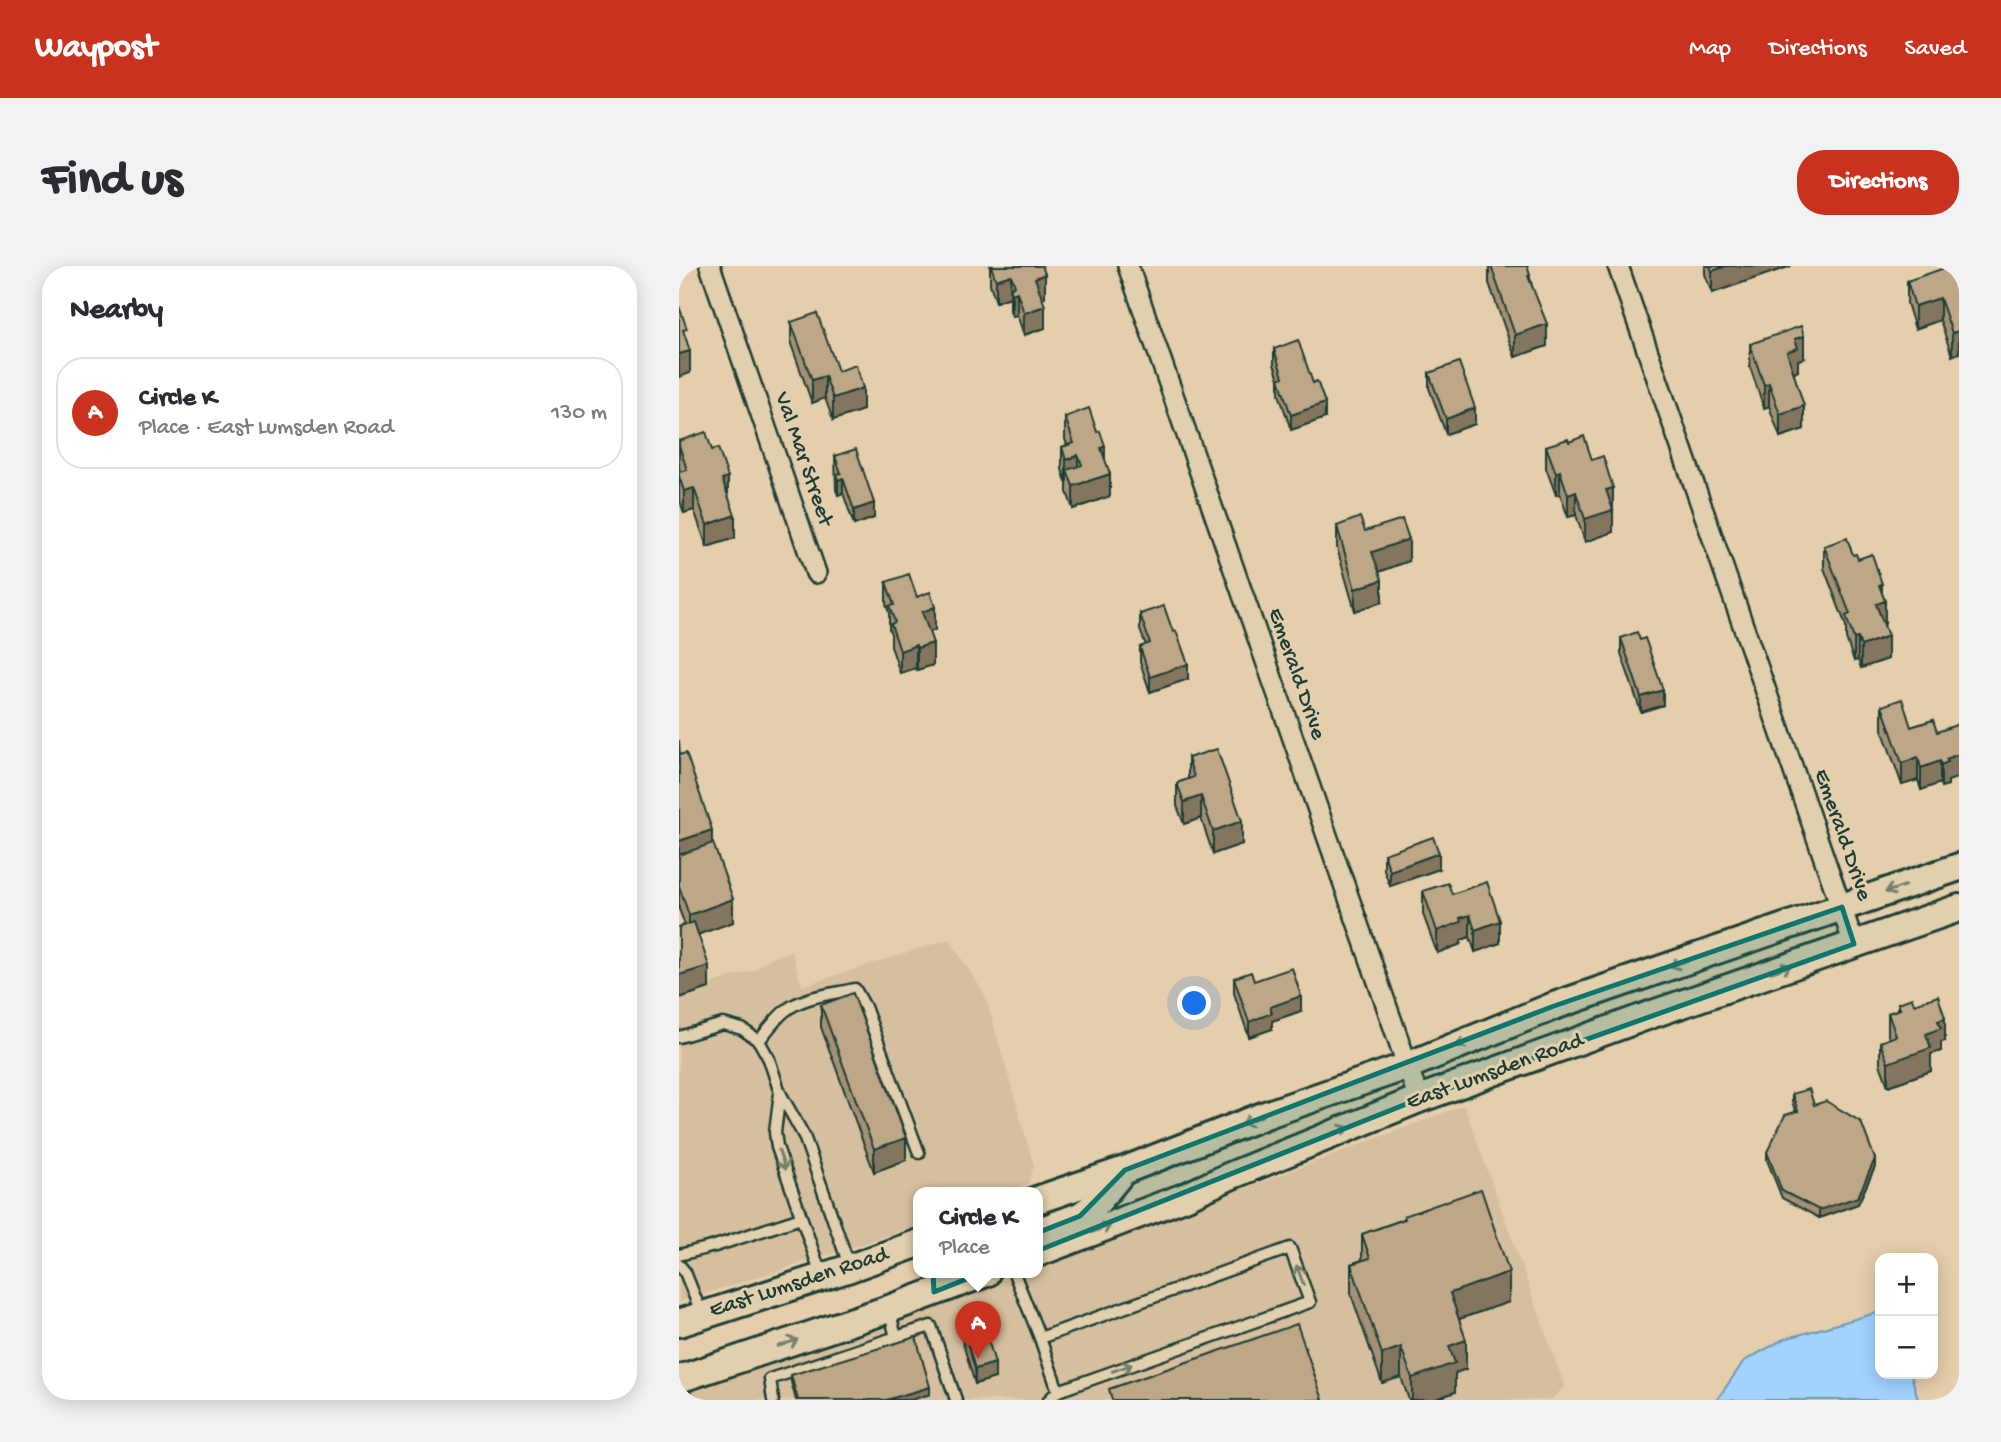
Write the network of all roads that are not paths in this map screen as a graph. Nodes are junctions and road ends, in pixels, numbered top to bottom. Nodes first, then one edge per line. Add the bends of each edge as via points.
1 (710, 266) edge
2 (1128, 266) edge
3 (1618, 266) edge
4 (816, 573) dead end
5 (1959, 867) edge
6 (1842, 907) junction
7 (1959, 908) edge
8 (1854, 944) junction
9 (679, 1037) edge
10 (759, 1041) junction
11 (1407, 1066) junction
12 (780, 1093) junction
13 (1419, 1099) junction
14 (919, 1153) dead end
15 (1125, 1170) junction
16 (1043, 1198) edge
17 (801, 1217) junction
18 (1043, 1230) edge
19 (913, 1244) edge
20 (1043, 1251) edge
21 (679, 1255) edge
22 (679, 1265) edge
23 (850, 1268) junction
24 (822, 1277) junction
25 (960, 1278) edge
26 (1016, 1278) edge
27 (935, 1283) edge
28 (889, 1309) junction
29 (691, 1319) edge
30 (896, 1337) junction
31 (1039, 1338) junction
32 (679, 1379) edge
33 (1058, 1391) junction
34 (773, 1400) edge
35 (956, 1400) edge
36 (1049, 1400) edge

1 - 4 street, Val Mar Street
2 - 11 street, Emerald Drive
3 - 6 street, Emerald Drive
5 -> 6 main road, East Lumsden Road
6 - 8 street, Emerald Drive
6 -> 11 main road, East Lumsden Road via 1554,1006
7 - 8 main road, East Lumsden Road
13 -> 8 main road, East Lumsden Road
9 - 10 lane via 723,1024 742,1029
10 - 12 lane
10 - 14 lane via 790,1007 855,989
11 - 13 street, Emerald Drive
11 -> 15 main road, East Lumsden Road
12 -> 17 lane via 777,1147
12 - 23 lane via 804,1136
20 -> 13 main road, East Lumsden Road
15 - 16 main road, East Lumsden Road
15 - 18 main road via 1094,1206
17 - 21 lane
17 - 24 lane
19 - 23 main road, East Lumsden Road
22 - 29 lane via 685,1272
23 - 24 main road, East Lumsden Road
24 - 29 main road, East Lumsden Road
25 - 27 main road
26 - 31 lane
27 - 28 main road
28 - 30 lane
32 -> 28 main road
30 - 34 lane via 770,1379
30 - 35 lane via 931,1326
31 - 33 lane
33 -> 31 lane via 1310,1302 1290,1248
33 - 36 lane

